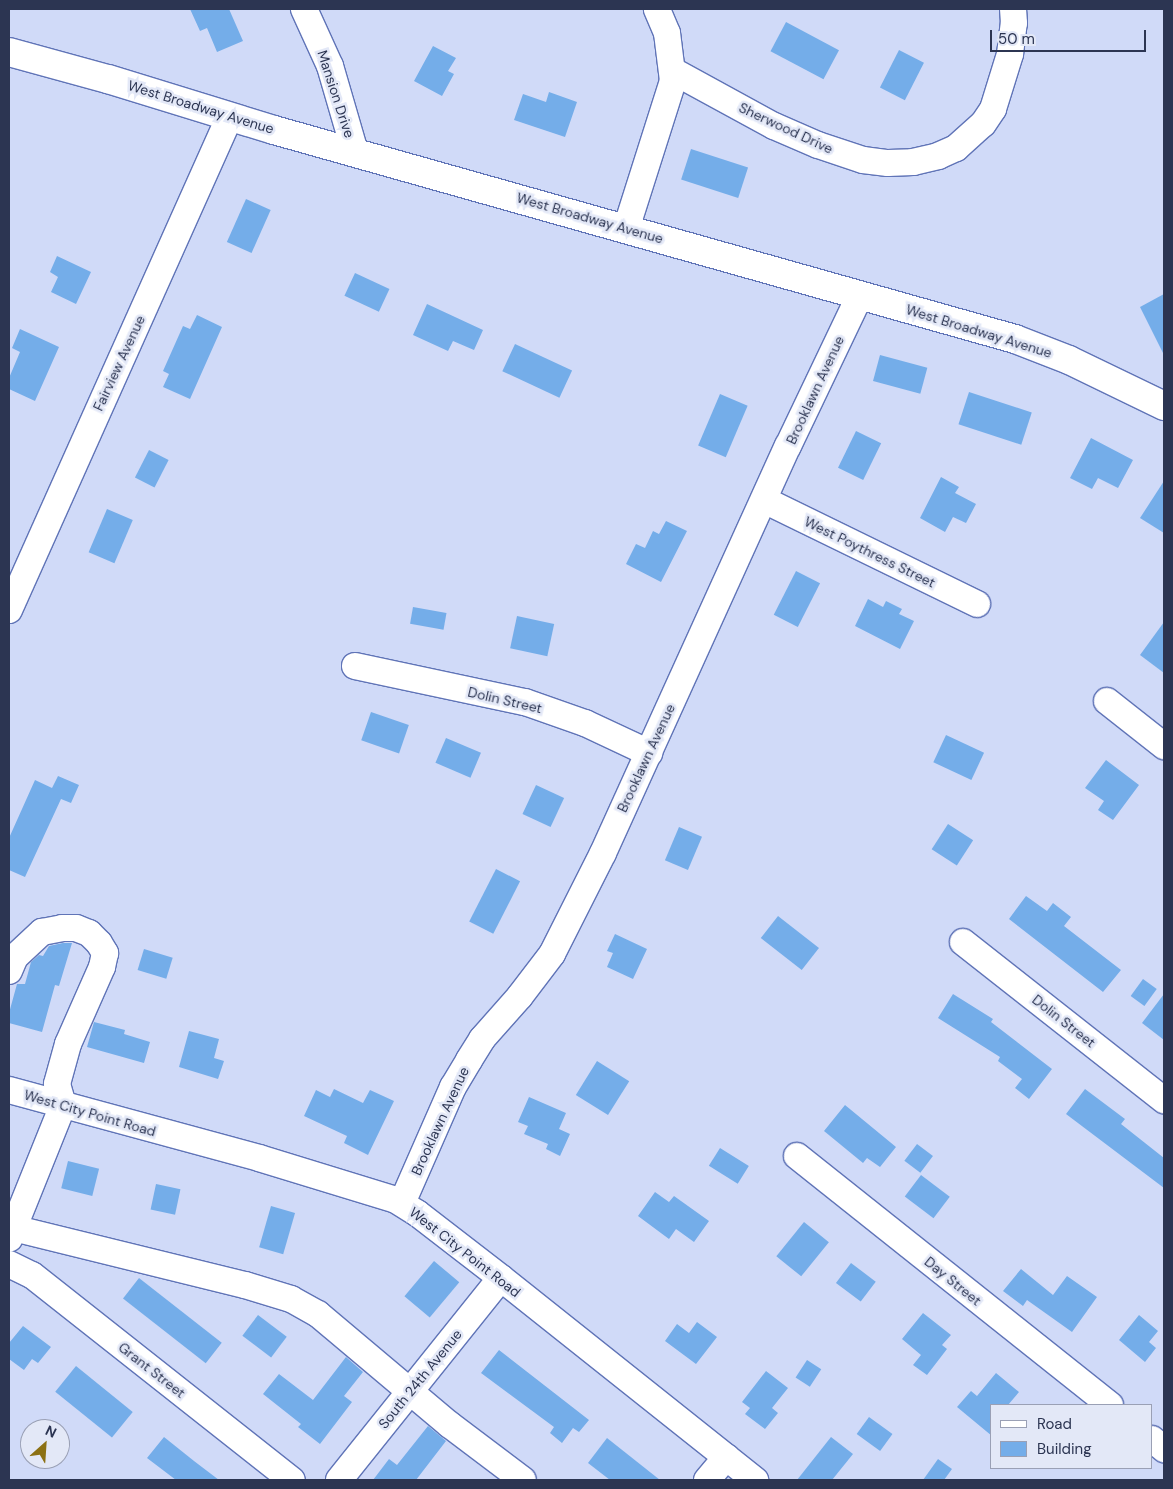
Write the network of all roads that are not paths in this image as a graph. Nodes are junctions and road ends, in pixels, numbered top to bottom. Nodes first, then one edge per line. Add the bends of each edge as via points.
1 (304, 9) edge
2 (658, 9) edge
3 (1012, 9) edge
4 (9, 52) edge
5 (673, 71) junction
6 (230, 116) junction
7 (355, 152) junction
8 (626, 229) junction
9 (860, 295) junction
10 (1164, 406) edge
11 (764, 500) junction
12 (977, 604) dead end
13 (9, 610) edge
14 (355, 666) dead end
15 (1107, 701) dead end
16 (1164, 746) edge
17 (649, 753) junction
18 (963, 942) dead end
19 (9, 971) edge
20 (9, 1090) edge
21 (1164, 1100) edge
22 (63, 1105) junction
23 (797, 1156) dead end
24 (402, 1203) junction
25 (11, 1234) edge
26 (9, 1264) edge
27 (501, 1278) junction
28 (410, 1392) junction
29 (1109, 1404) edge
30 (1153, 1439) edge
31 (1164, 1448) edge
32 (726, 1457) junction
33 (292, 1480) edge
34 (339, 1480) edge
35 (523, 1480) edge
36 (707, 1480) edge
37 (755, 1480) edge

1 - 7 street, Mansion Drive via 330,66
2 - 5 street via 667,33
3 - 5 street, Sherwood Drive via 1014,23 1010,54 993,109 983,124 956,148 913,162 864,160 818,145 774,126
4 - 6 main road, West Broadway Avenue
5 - 8 street via 673,81
6 - 7 main road, West Broadway Avenue
6 - 13 street, Fairview Avenue
7 - 8 main road, West Broadway Avenue
8 - 9 main road, West Broadway Avenue
9 - 10 main road, West Broadway Avenue via 1015,339 1069,360
9 - 11 street, Brooklawn Avenue
11 - 12 street, West Poythress Street
11 - 17 street, Brooklawn Avenue
14 - 17 street, Dolin Street via 525,702 585,723
15 - 16 street
17 - 24 street, Brooklawn Avenue via 552,954 482,1039 469,1060 453,1087
18 - 21 street, Dolin Street
19 - 22 street via 15,957 42,932 62,928 76,928 89,933 105,953 68,1044 57,1084
20 - 22 street, West City Point Road
22 - 24 street, West City Point Road via 359,1187
22 - 25 street
23 - 29 street, Day Street
24 - 27 street, West City Point Road
25 - 28 street via 245,1285 291,1299 318,1314
26 - 33 street, Grant Street via 32,1275
27 - 28 street, South 24th Avenue
27 - 32 street, West City Point Road
28 - 34 street, South 24th Avenue
28 - 35 street
30 - 31 street
32 - 36 street
32 - 37 street, West City Point Road

